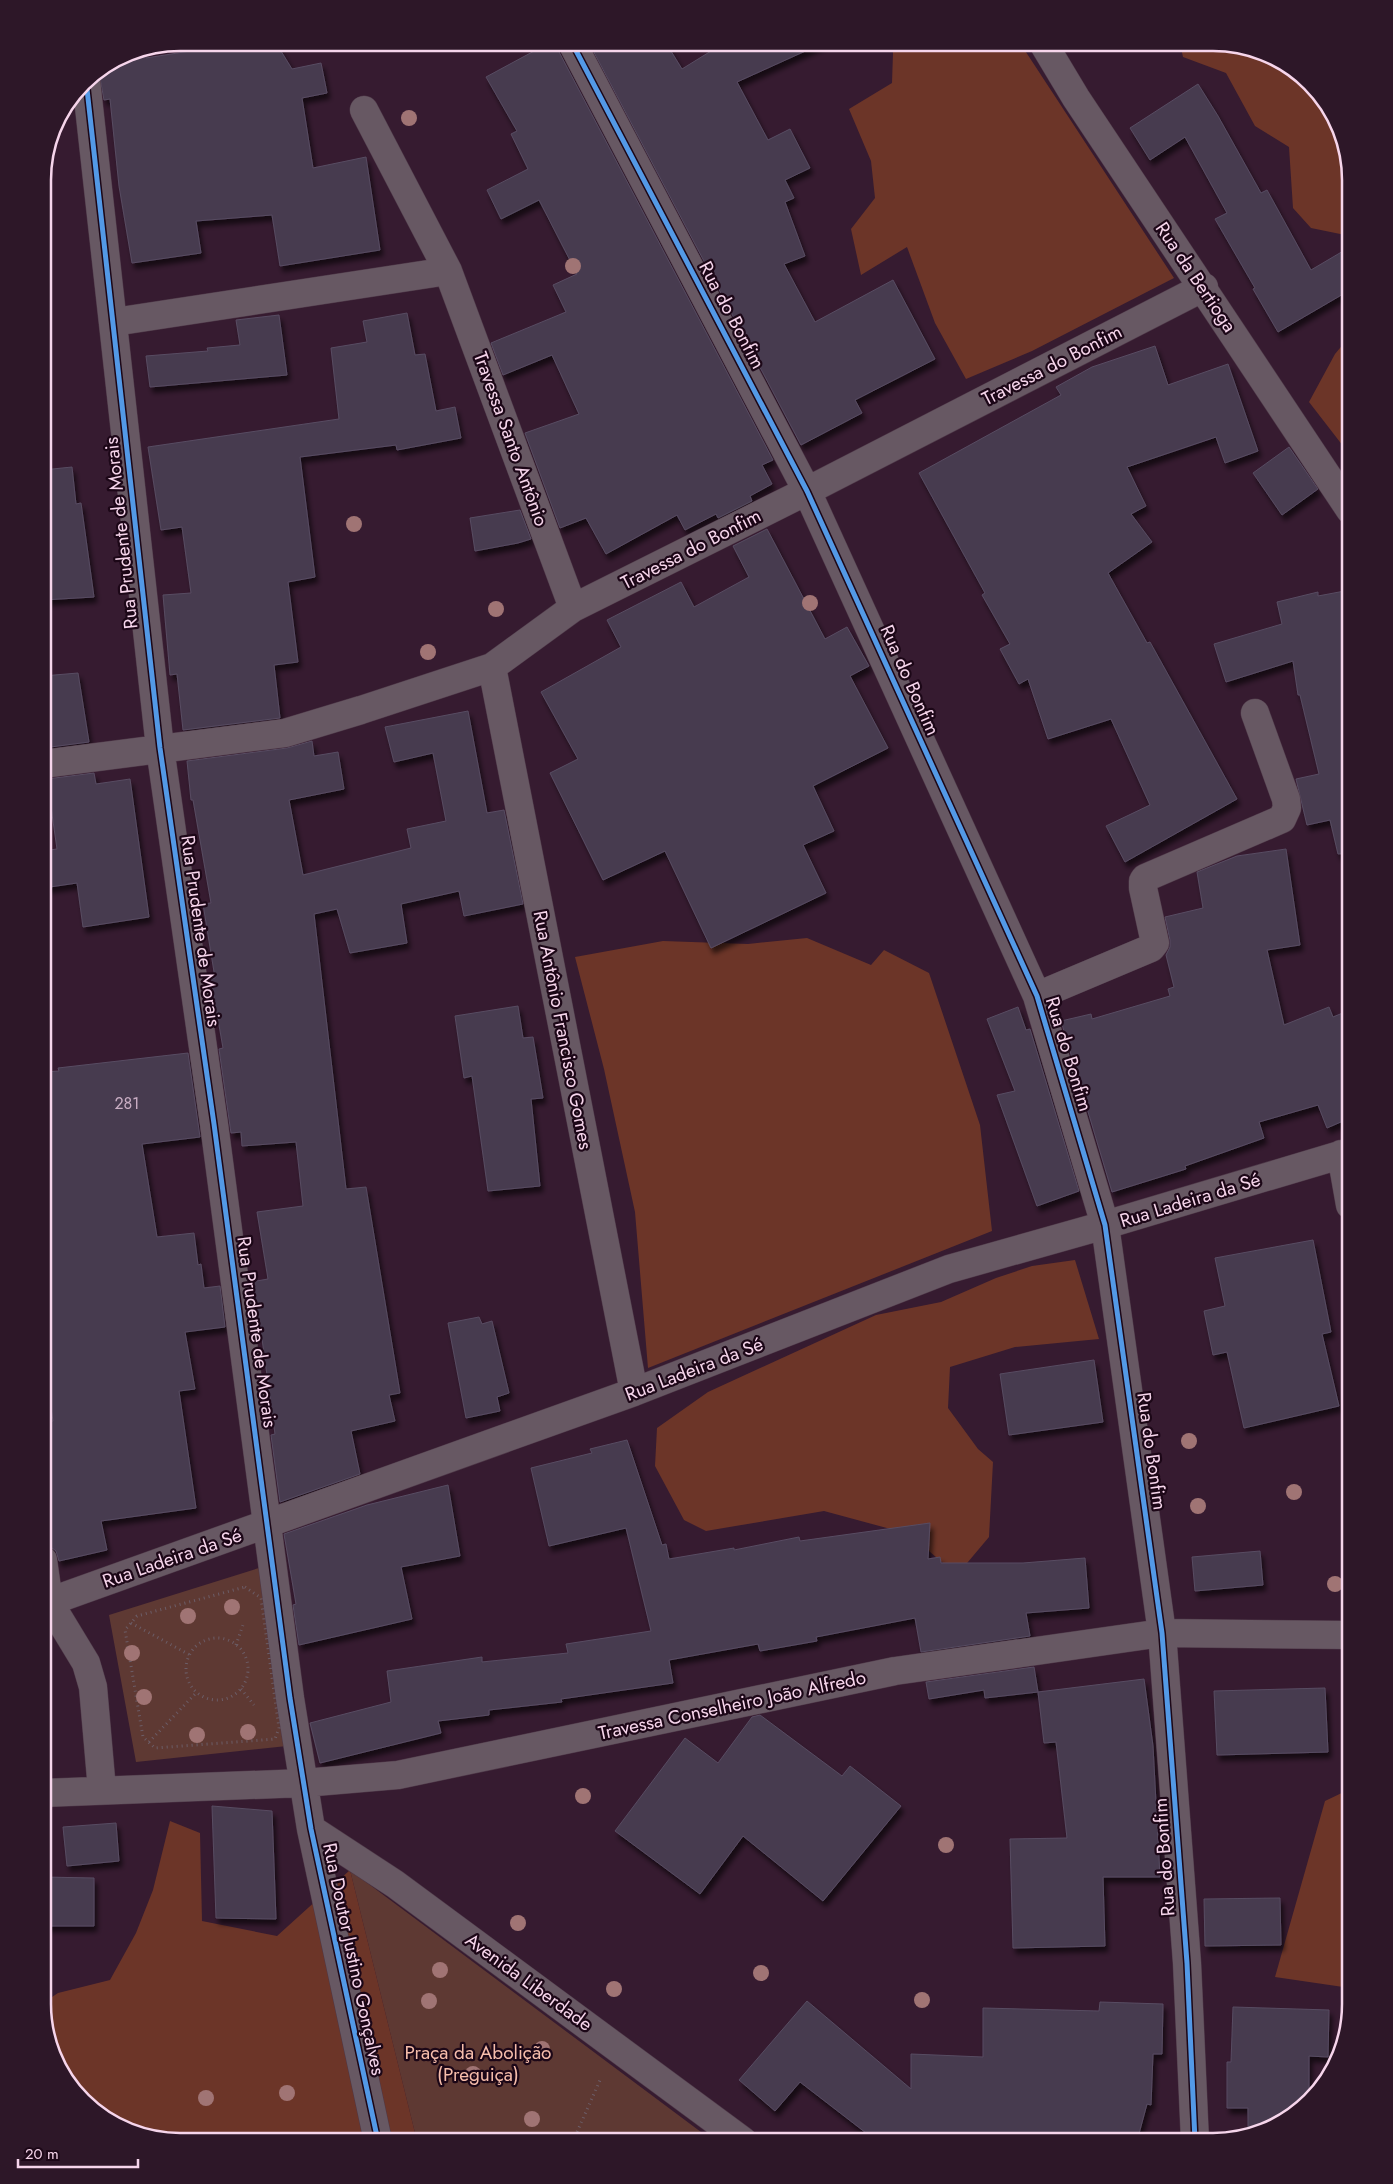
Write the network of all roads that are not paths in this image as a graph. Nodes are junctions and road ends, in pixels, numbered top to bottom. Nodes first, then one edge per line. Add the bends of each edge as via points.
1 (576, 51) edge
2 (1048, 52) edge
3 (87, 91) edge
4 (364, 110) dead end
5 (448, 271) junction
6 (1204, 288) junction
7 (114, 322) junction
8 (807, 491) junction
9 (1342, 498) edge
10 (574, 608) junction
11 (492, 668) junction
12 (1254, 713) dead end
13 (160, 748) junction
14 (52, 763) edge
15 (1037, 996) junction
16 (1342, 1154) edge
17 (1105, 1225) junction
18 (634, 1392) junction
19 (268, 1524) junction
20 (51, 1601) edge
21 (51, 1610) edge
22 (1162, 1633) junction
23 (1342, 1634) edge
24 (304, 1783) junction
25 (102, 1790) junction
26 (51, 1793) edge
27 (310, 1829) junction
28 (376, 2132) edge
29 (732, 2133) edge
30 (1195, 2133) edge

1 - 8 street, Rua do Bonfim
2 - 6 street, Rua da Bertioga
3 - 7 street, Rua Prudente de Morais
4 - 5 street, Travessa Santo Antônio
5 - 7 street
5 - 10 street, Travessa Santo Antônio
6 - 8 street, Travessa do Bonfim
6 - 9 street, Rua da Bertioga
7 - 13 street, Rua Prudente de Morais
8 - 10 street, Travessa do Bonfim
8 - 15 street, Rua do Bonfim
10 - 11 street, Travessa do Bonfim
11 - 13 street, Travessa do Bonfim via 285,733
11 - 18 street, Rua Antônio Francisco Gomes
12 - 15 street via 1286,799 1287,808 1282,820 1145,878 1143,888 1155,943 1151,948
13 - 14 street, Travessa do Bonfim
13 - 19 street, Rua Prudente de Morais
15 - 17 street, Rua do Bonfim
16 - 17 street, Rua Ladeira da Sé
17 - 18 street, Rua Ladeira da Sé via 949,1269
17 - 22 street, Rua do Bonfim
18 - 19 street, Rua Ladeira da Sé
19 - 20 street, Rua Ladeira da Sé
19 - 24 street, Rua Prudente de Morais
21 - 25 street via 86,1663 92,1687
22 - 23 street, Travessa Conselheiro João Alfredo
22 - 24 street, Travessa Conselheiro João Alfredo via 895,1671 398,1775
22 - 30 street, Rua do Bonfim via 1187,1963
24 - 25 street, Travessa Conselheiro João Alfredo
24 - 27 street, Rua Doutor Justino Gonçalves
25 - 26 street, Travessa Conselheiro João Alfredo
27 - 28 street, Rua Doutor Justino Gonçalves
27 - 29 street, Avenida Liberdade via 395,1884

